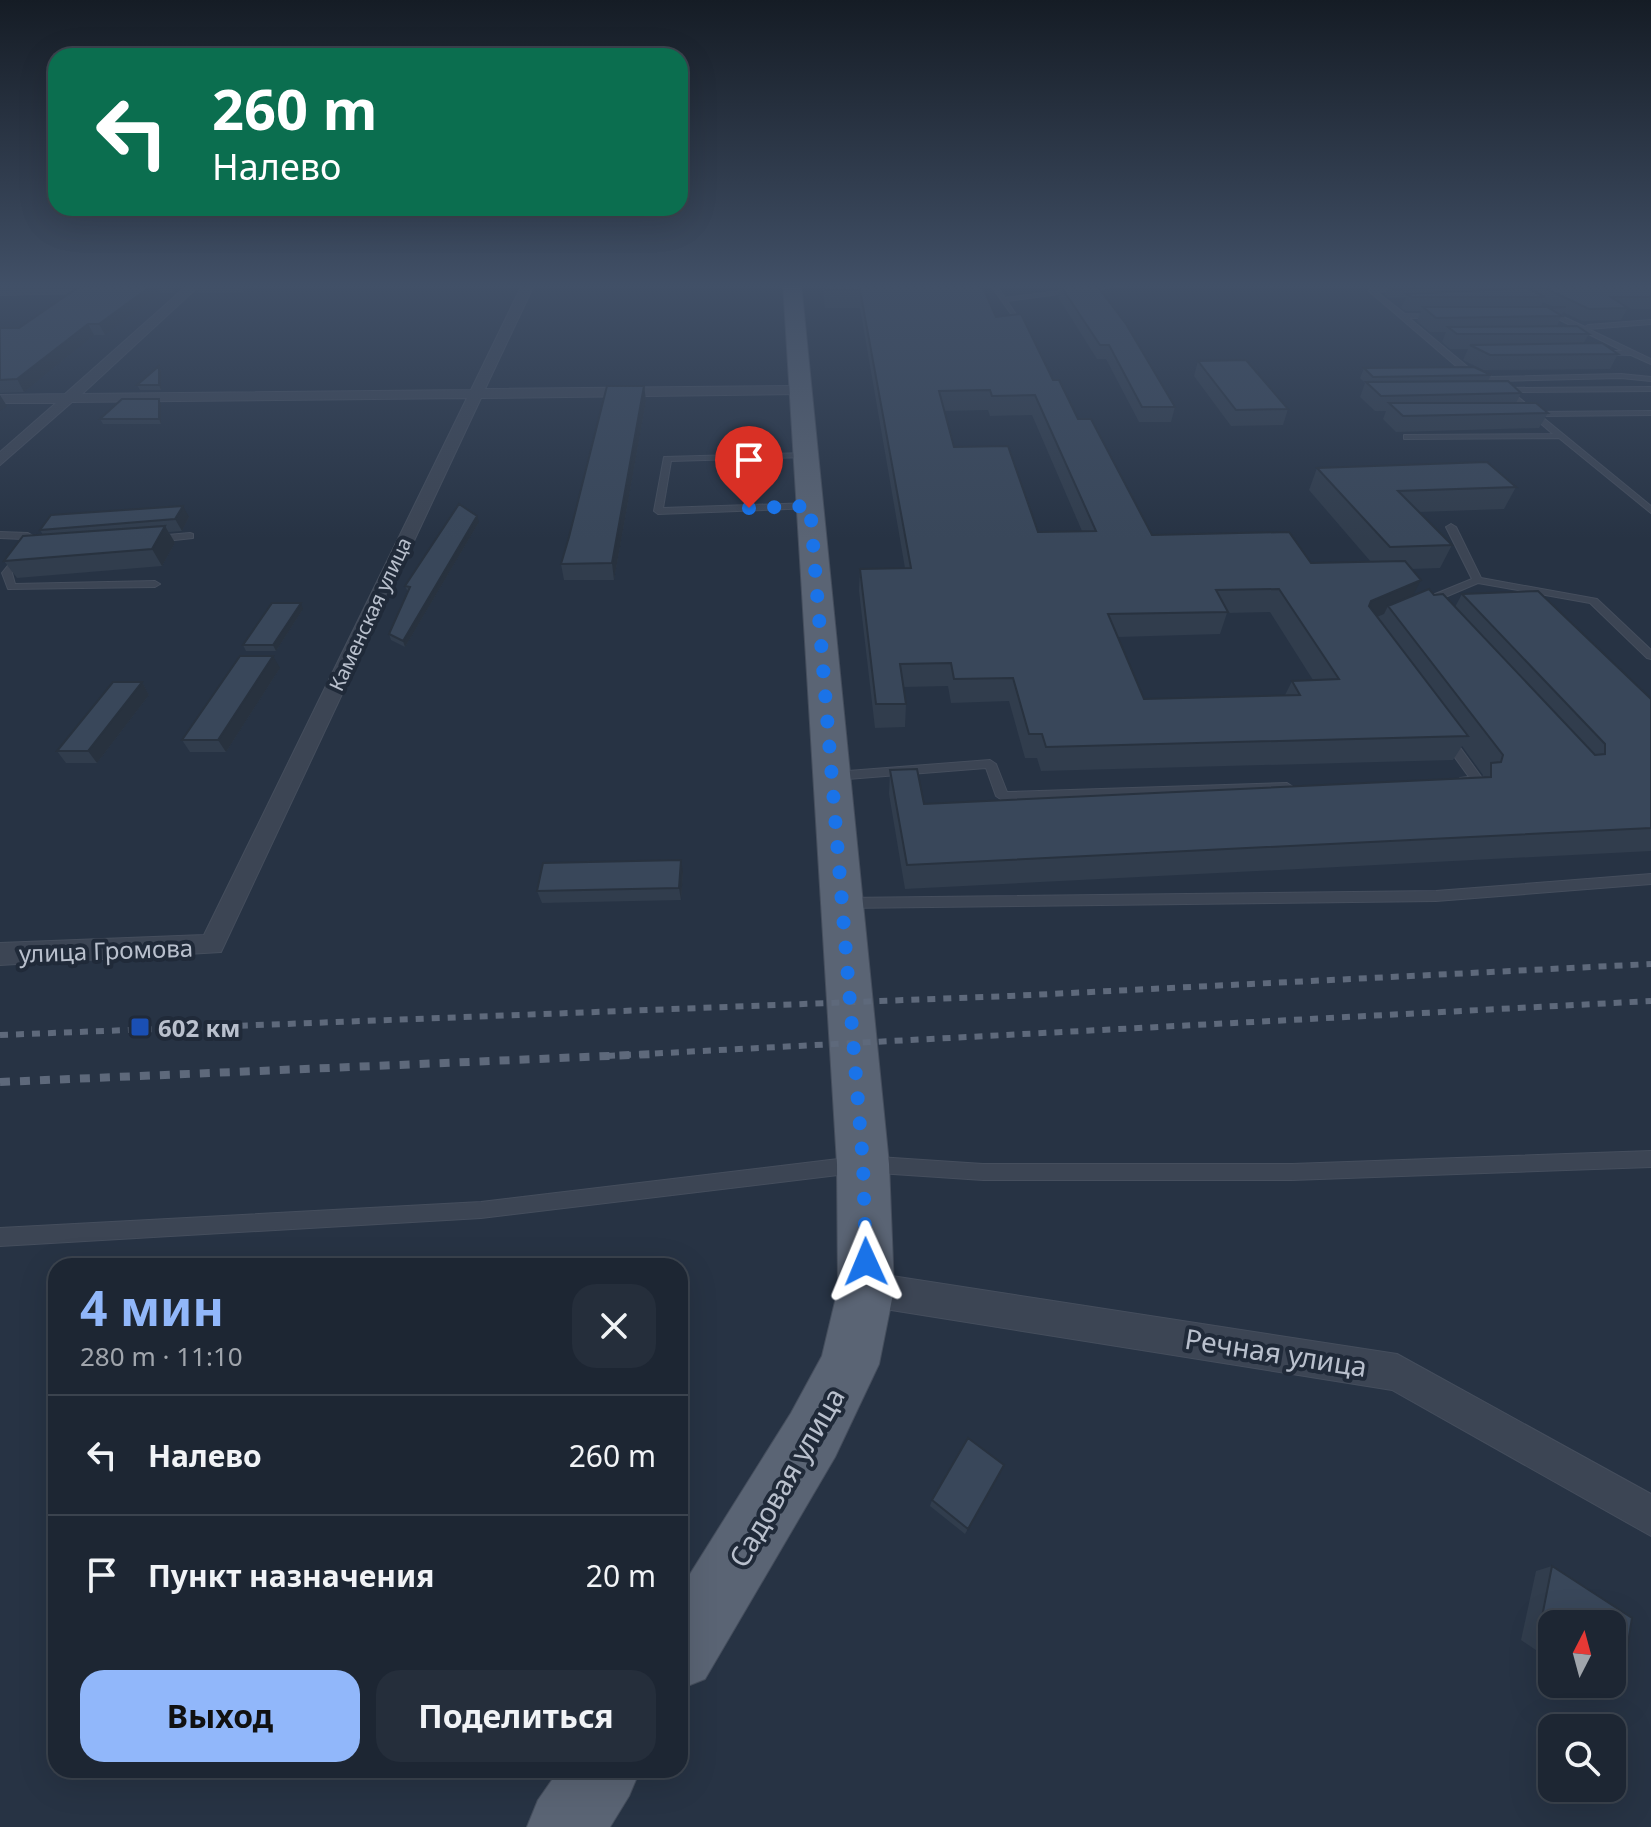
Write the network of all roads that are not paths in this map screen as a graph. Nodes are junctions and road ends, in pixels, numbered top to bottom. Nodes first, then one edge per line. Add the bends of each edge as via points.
1 (104, 368) edge
2 (486, 368) edge
3 (798, 368) edge
4 (1464, 368) edge
5 (1491, 379) junction
6 (1651, 379) edge
7 (1651, 389) edge
8 (800, 390) junction
9 (1488, 390) edge
10 (1503, 390) junction
11 (474, 393) junction
12 (72, 398) junction
13 (0, 399) edge
14 (1651, 413) edge
15 (1517, 414) edge
16 (1533, 414) junction
17 (1560, 436) junction
18 (1407, 437) edge
19 (806, 455) junction
20 (0, 460) edge
21 (810, 506) junction
22 (1651, 510) edge
23 (1451, 527) dead end
24 (0, 535) edge
25 (190, 536) dead end
26 (145, 540) edge
27 (39, 548) edge
28 (24, 549) junction
29 (1477, 580) junction
30 (155, 584) dead end
31 (1436, 613) edge
32 (1651, 656) edge
33 (1441, 729) edge
34 (830, 776) junction
35 (1446, 782) edge
36 (1304, 786) edge
37 (1651, 879) edge
38 (840, 903) junction
39 (212, 945) joint
40 (0, 954) edge
41 (1651, 1159) edge
42 (863, 1164) junction
43 (0, 1237) edge
44 (866, 1289) junction
45 (1651, 1516) edge
46 (688, 1641) edge
47 (598, 1778) edge
48 (565, 1827) edge

1 - 12 street
2 - 11 street, Каменская улица
3 - 8 main road, Садовая улица
4 - 5 lane
5 - 6 lane
5 - 10 lane
7 - 10 lane
8 - 11 street
8 - 19 main road, Садовая улица
9 - 10 lane
10 - 16 lane
11 - 12 street
11 - 39 street, Каменская улица
12 - 13 street
12 - 20 street
14 - 16 lane
15 - 16 lane
16 - 17 lane
17 - 18 lane
17 - 22 lane
19 - 21 main road, Садовая улица
19 - 21 lane via 667,459 658,511
21 - 34 main road, Садовая улица
23 - 29 lane
24 - 28 lane via 28,536
25 - 26 lane
27 - 28 lane
28 - 30 lane via 7,573 11,587
29 - 31 lane via 1420,604
29 - 32 lane via 1593,601
33 - 35 lane via 1478,781
34 - 36 lane via 990,764 1002,796
34 - 38 main road, Садовая улица
37 - 38 lane via 1436,896
38 - 42 main road, Садовая улица
39 - 40 street, улица Громова
41 - 42 lane via 1292,1172 983,1172
42 - 43 lane via 481,1210
42 - 44 main road, Садовая улица
44 - 45 street, Речная улица via 1397,1372
44 - 46 main road, Садовая улица via 849,1364 813,1435
47 - 48 main road

